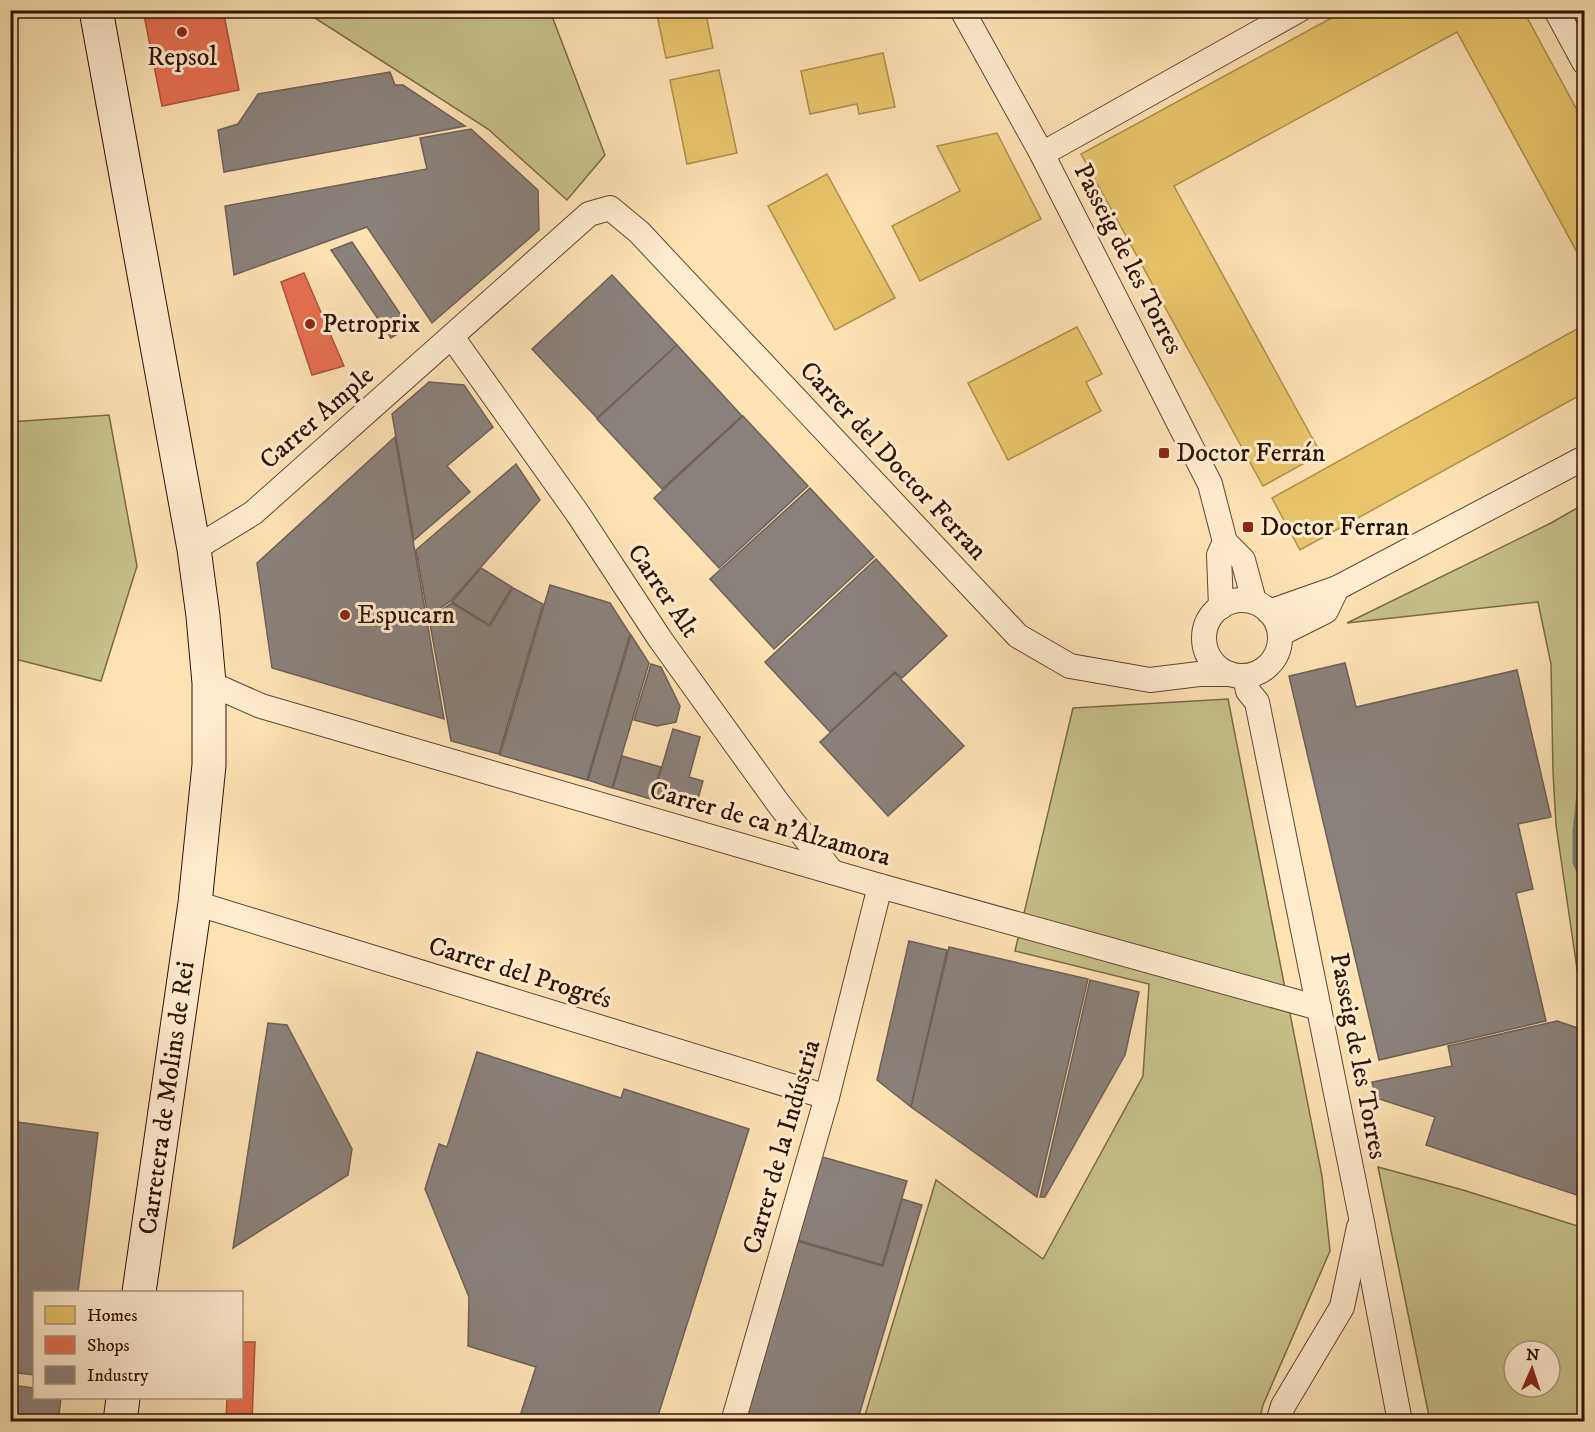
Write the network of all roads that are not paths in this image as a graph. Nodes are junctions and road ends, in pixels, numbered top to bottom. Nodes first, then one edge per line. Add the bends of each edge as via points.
1 (96, 10) edge
2 (962, 10) edge
3 (1299, 10) edge
4 (1556, 10) edge
5 (1584, 62) edge
6 (1042, 154) junction
7 (610, 208) joint
8 (452, 337) junction
9 (1584, 458) edge
10 (1225, 542) junction
11 (194, 549) junction
12 (1337, 588) junction
13 (1221, 607) junction
14 (1262, 607) junction
15 (1280, 634) junction
16 (1203, 640) junction
17 (1246, 673) junction
18 (1174, 676) junction
19 (209, 683) junction
20 (832, 872) junction
21 (880, 886) junction
22 (195, 903) junction
23 (1319, 1008) junction
24 (828, 1097) junction
25 (1361, 1217) junction
26 (139, 1291) edge
27 (123, 1399) edge
28 (120, 1422) edge
29 (733, 1422) edge
30 (1278, 1422) edge
31 (1400, 1422) edge

1 - 11 main road, Carretera de Molins de Rei
2 - 6 street, Passeig de les Torres
3 - 6 street
4 - 5 street
6 - 10 street, Passeig de les Torres via 1210,484
7 - 8 street, Carrer Ample via 589,214
7 - 18 street, Carrer del Doctor Ferran via 639,232 1018,636 1070,666 1150,680
8 - 11 street, Carrer Ample via 253,513
8 - 20 street, Carrer Alt via 578,514 660,639
9 - 12 street
10 - 13 street, Passeig de les Torres via 1219,555
10 - 14 street, Passeig de les Torres via 1243,560
11 - 19 main road, Carretera de Molins de Rei
12 - 14 street
12 - 15 street via 1326,611
13 - 14 street via 1239,599
13 - 16 street via 1205,625
14 - 15 street via 1276,620
15 - 17 street via 1271,662
16 - 17 street via 1217,667
16 - 18 street
17 - 18 street, Carrer del Doctor Ferran
17 - 23 street, Passeig de les Torres via 1262,685 1257,702
19 - 20 street, Carrer de ca n'Alzamora via 261,706
19 - 22 main road, Carretera de Molins de Rei via 209,765
20 - 21 street, Carrer de ca n'Alzamora
21 - 23 street, Carrer de ca n'Alzamora
21 - 24 street, Carrer de la Indústria
22 - 24 street, Carrer del Progrés
22 - 26 main road, Carretera de Molins de Rei
23 - 25 street, Passeig de les Torres
24 - 29 street, Carrer de la Indústria
25 - 30 street via 1342,1307 1283,1406
25 - 31 street, Passeig de les Torres
27 - 28 main road

